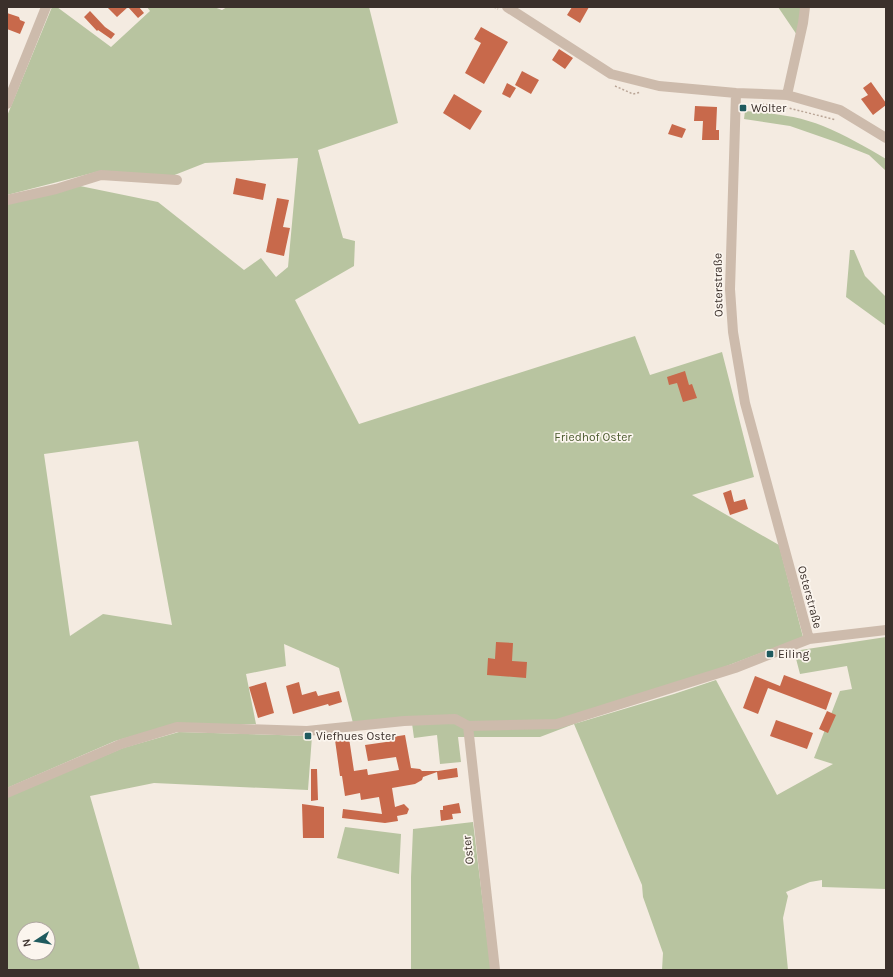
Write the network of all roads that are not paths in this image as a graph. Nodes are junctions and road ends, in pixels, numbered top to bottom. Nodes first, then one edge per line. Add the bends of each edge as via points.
1 (46, 7) edge
2 (507, 7) edge
3 (805, 7) edge
4 (736, 93) junction
5 (788, 95) junction
6 (7, 104) edge
7 (886, 138) edge
8 (177, 180) dead end
9 (7, 200) edge
10 (886, 630) edge
11 (809, 639) junction
12 (468, 726) junction
13 (7, 793) edge
14 (495, 970) edge

1 - 6 street
2 - 4 street via 611,74 659,86
3 - 5 street
4 - 5 street
4 - 11 street, Osterstraße via 730,289 733,332 747,410
5 - 7 street via 840,110
8 - 9 street via 101,175
10 - 11 street, Osterstraße
11 - 12 street via 735,668 557,724
12 - 13 street via 455,719 404,721 307,731 178,727 121,744
12 - 14 street, Oster

